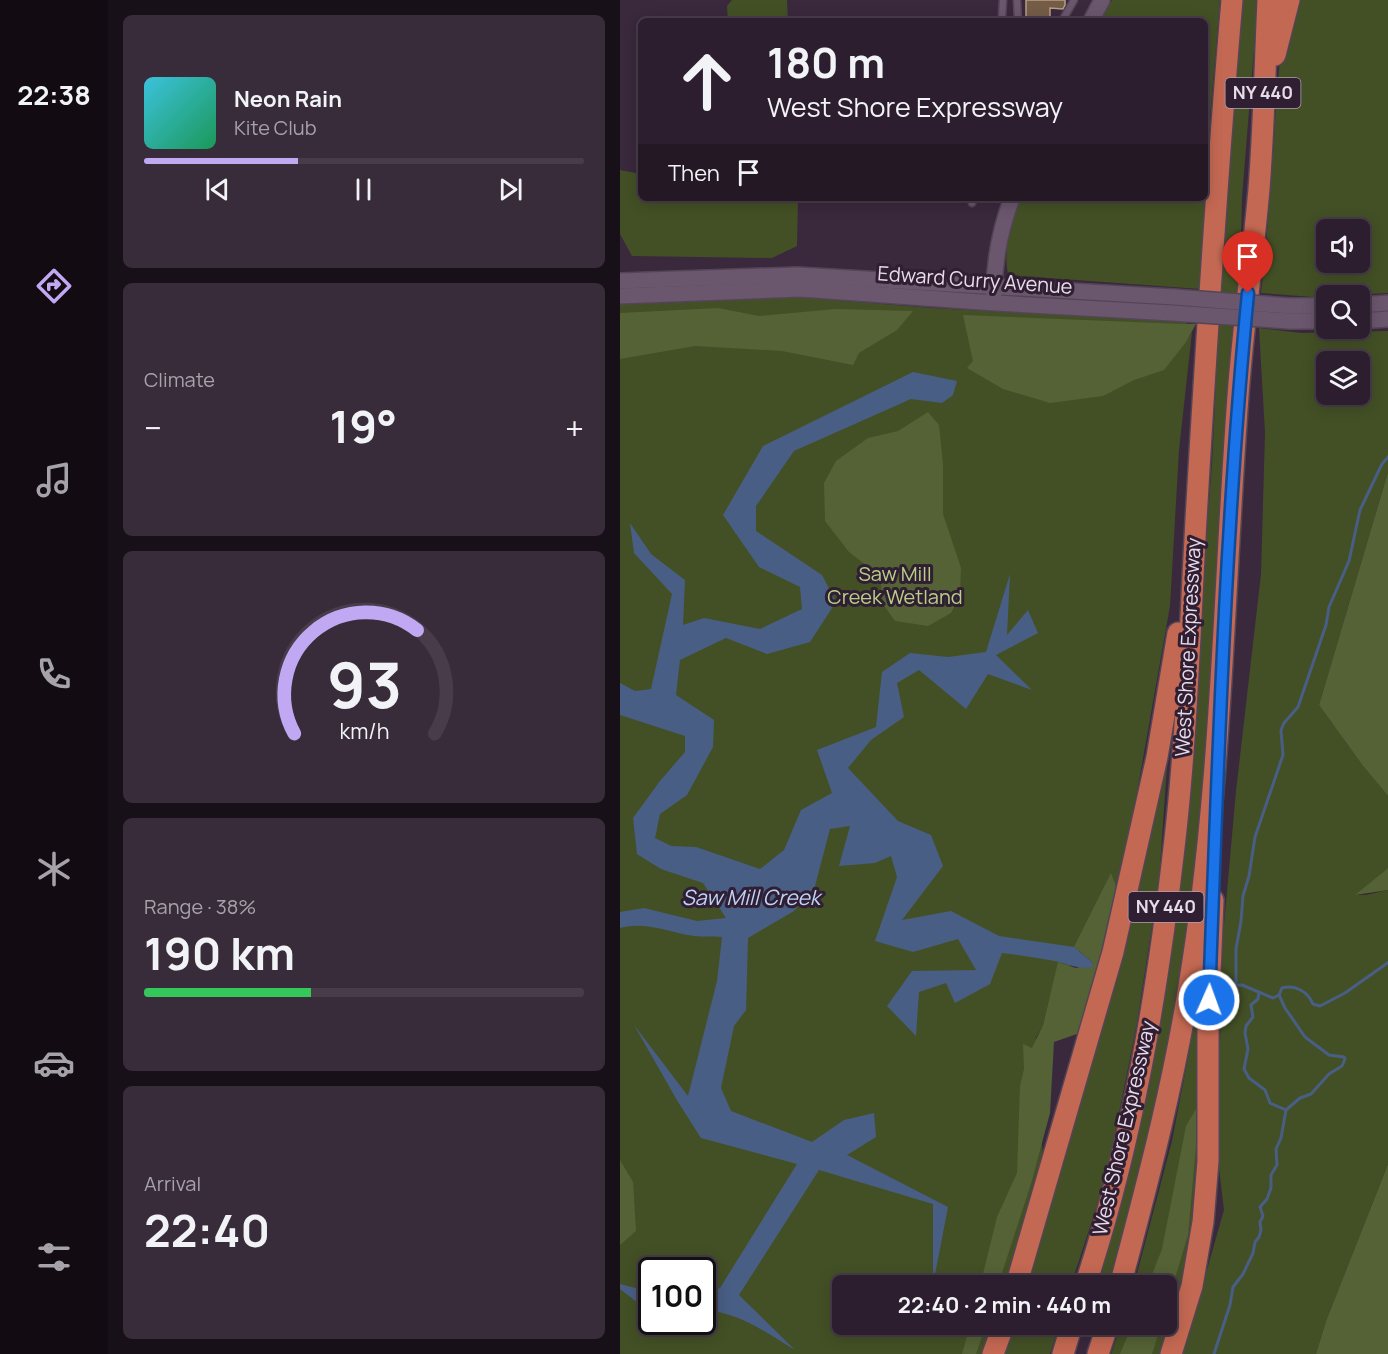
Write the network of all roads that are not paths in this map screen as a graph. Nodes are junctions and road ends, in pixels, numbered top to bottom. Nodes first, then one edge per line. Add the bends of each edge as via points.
1 (1003, 0) edge
2 (1017, 0) edge
3 (1073, 0) edge
4 (1103, 0) edge
5 (1232, 0) edge
6 (1268, 0) edge
7 (1289, 0) edge
8 (1002, 17) dead end
9 (1018, 18) edge
10 (1064, 18) edge
11 (1093, 18) edge
12 (1259, 186) junction
13 (1011, 201) edge
14 (620, 281) edge
15 (994, 286) junction
16 (620, 296) edge
17 (995, 303) junction
18 (1388, 303) edge
19 (1173, 305) junction
20 (1370, 305) edge
21 (1316, 308) edge
22 (1290, 314) junction
23 (1388, 318) edge
24 (1316, 319) edge
25 (1370, 320) edge
26 (1196, 520) junction
27 (1221, 712) junction
28 (1019, 1275) edge
29 (1088, 1275) edge
30 (1123, 1275) edge
31 (1000, 1335) edge
32 (1069, 1335) edge
33 (1104, 1335) edge
34 (993, 1354) edge
35 (1063, 1354) edge
36 (1098, 1354) edge
37 (1171, 1354) edge

1 - 8 lane
2 - 9 lane
3 - 10 lane
4 - 11 street
5 - 26 highway, West Shore Expressway / NY 440
6 - 12 highway, West Shore Expressway / NY 440
7 - 12 highway via 1269,80
12 - 27 highway, West Shore Expressway / NY 440 via 1238,396
13 - 15 street via 994,262
14 - 15 street, Edward Curry Avenue via 797,274
15 - 17 street
15 - 19 street, Edward Curry Avenue
16 - 17 street, Edward Curry Avenue via 800,289
17 - 19 street, Edward Curry Avenue
18 - 20 street
19 - 22 street, Edward Curry Avenue, bridge
21 - 22 street, Edward Curry Avenue
22 - 24 street, Edward Curry Avenue
23 - 25 street
26 - 28 highway via 1157,757 1113,952
26 - 29 highway, West Shore Expressway / NY 440 via 1178,813 1160,955 1119,1171
27 - 30 highway, West Shore Expressway / NY 440 via 1192,971 1174,1075
27 - 37 highway via 1208,1024 1208,1161 1192,1286
31 - 34 highway
32 - 35 highway
33 - 36 highway

